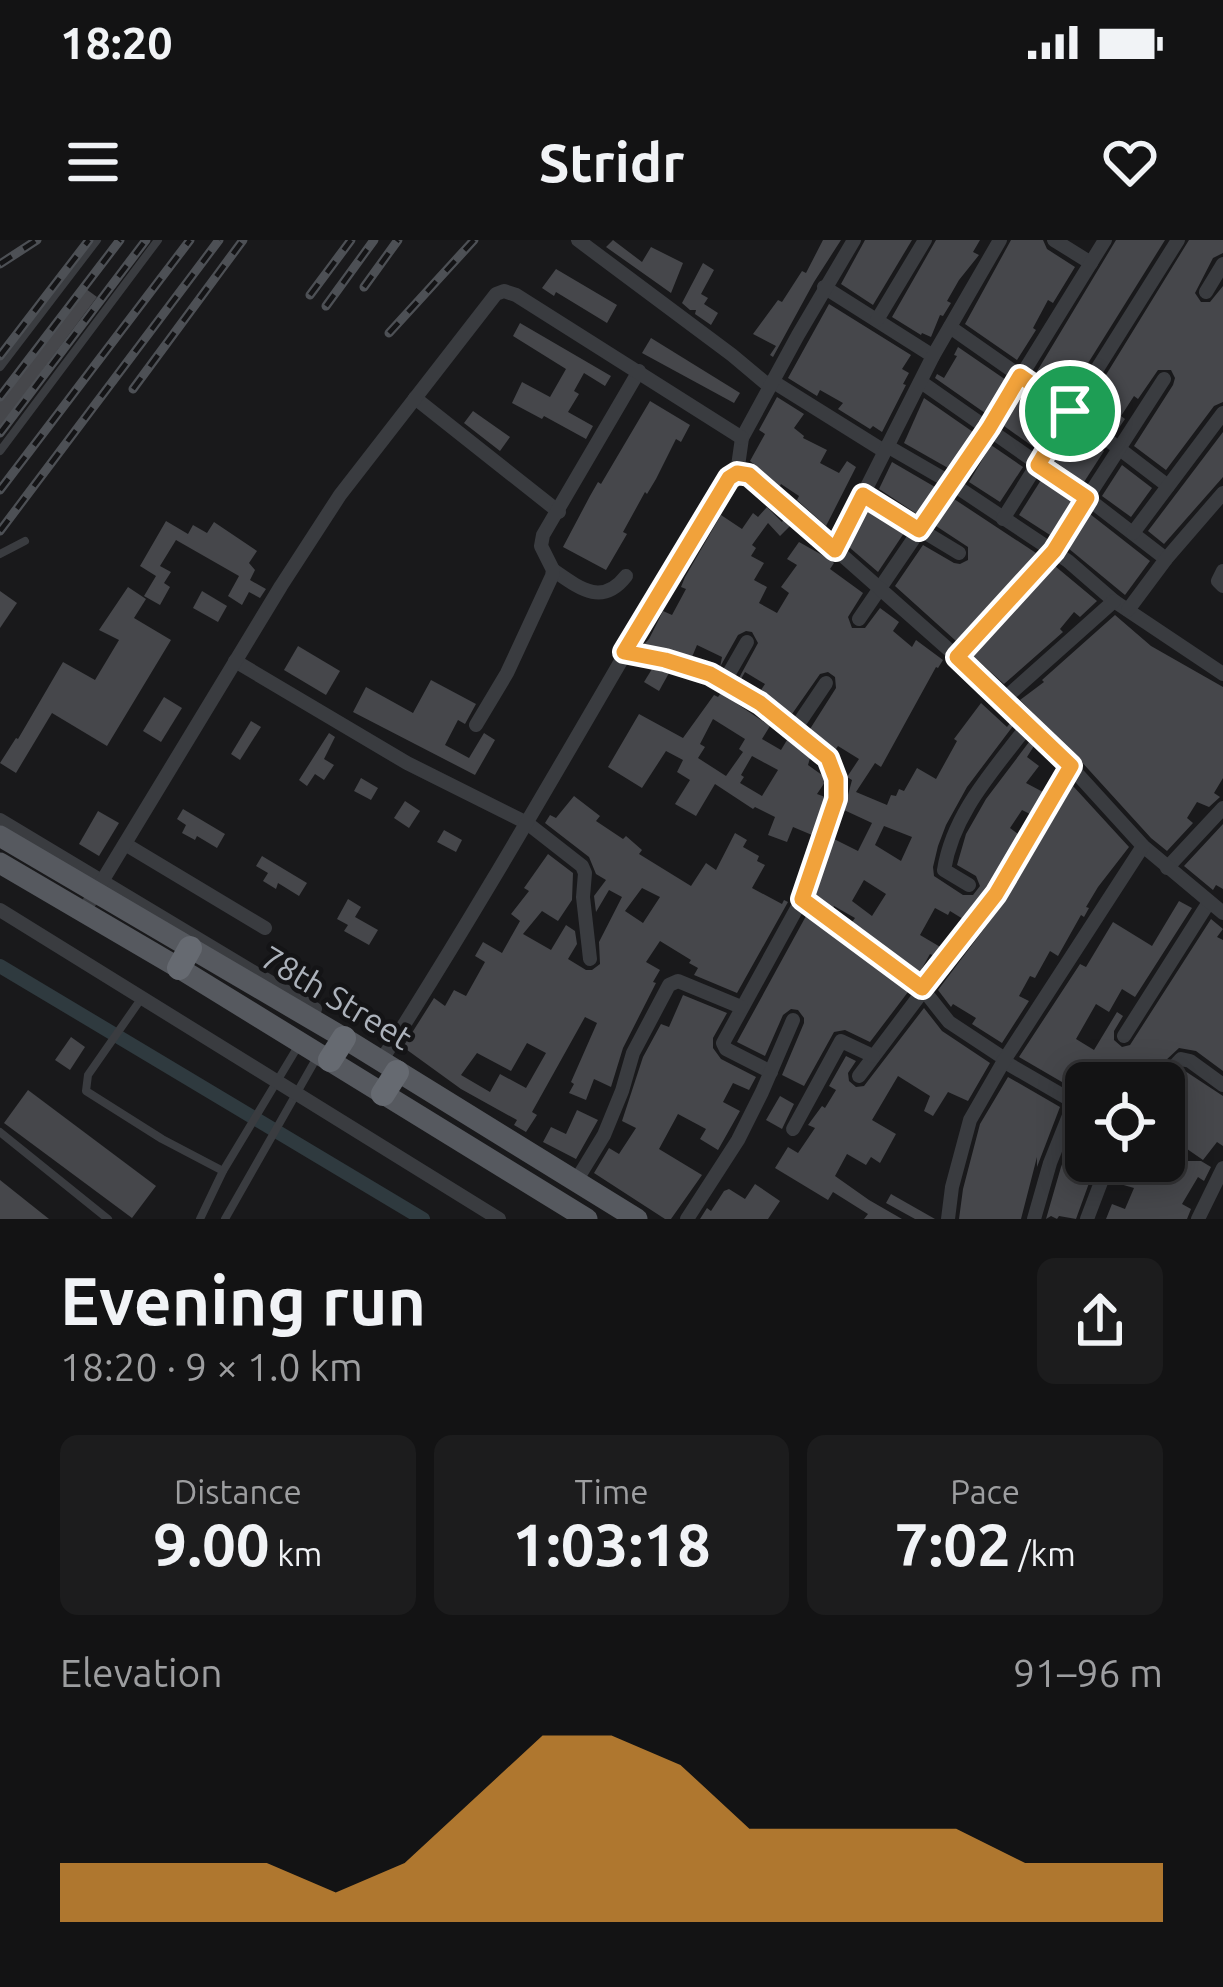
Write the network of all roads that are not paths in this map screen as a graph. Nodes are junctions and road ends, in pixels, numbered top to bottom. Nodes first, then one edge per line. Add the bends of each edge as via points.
1 (97, 240) edge
2 (158, 240) edge
3 (578, 240) edge
4 (854, 240) edge
5 (925, 240) edge
6 (1000, 240) edge
7 (1054, 240) edge
8 (1105, 240) edge
9 (1178, 240) edge
10 (1091, 262) junction
11 (1223, 264) edge
12 (824, 287) junction
13 (1206, 292) dead end
14 (878, 320) junction
15 (950, 327) junction
16 (933, 356) junction
17 (0, 367) edge
18 (639, 371) junction
19 (1020, 376) junction
20 (1164, 379) dead end
21 (921, 382) junction
22 (771, 384) junction
23 (415, 398) junction
24 (1070, 411) junction
25 (1223, 413) edge
26 (989, 428) junction
27 (742, 438) junction
28 (886, 448) junction
29 (1119, 450) junction
30 (0, 451) edge
31 (1038, 465) junction
32 (737, 473) junction
33 (951, 483) junction
34 (1168, 486) junction
35 (1223, 493) edge
36 (863, 495) junction
37 (1087, 498) junction
38 (559, 512) junction
39 (1003, 519) junction
40 (919, 530) junction
41 (1133, 533) junction
42 (25, 541) dead end
43 (835, 550) junction
44 (1054, 551) junction
45 (0, 554) edge
46 (959, 554) dead end
47 (1166, 559) junction
48 (553, 569) junction
49 (1223, 571) edge
50 (626, 576) dead end
51 (1223, 586) edge
52 (880, 589) junction
53 (1121, 606) junction
54 (859, 619) dead end
55 (747, 642) dead end
56 (624, 652) junction
57 (957, 657) junction
58 (235, 661) junction
59 (1223, 674) edge
60 (724, 682) junction
61 (826, 683) dead end
62 (1003, 700) junction
63 (476, 725) dead end
64 (1028, 725) junction
65 (795, 729) junction
66 (1071, 766) junction
67 (1223, 808) edge
68 (0, 820) edge
69 (527, 823) junction
70 (0, 836) edge
71 (125, 844) junction
72 (1143, 846) junction
73 (0, 863) edge
74 (1167, 868) junction
75 (969, 885) dead end
76 (94, 895) junction
77 (802, 899) junction
78 (1209, 902) junction
79 (0, 910) edge
80 (1223, 913) edge
81 (266, 928) dead end
82 (184, 958) junction
83 (590, 959) dead end
84 (922, 988) junction
85 (142, 997) junction
86 (741, 1007) junction
87 (793, 1020) dead end
88 (1124, 1036) dead end
89 (344, 1038) junction
90 (316, 1052) junction
91 (873, 1056) junction
92 (1004, 1060) junction
93 (1178, 1062) edge
94 (387, 1070) junction
95 (771, 1072) junction
96 (859, 1076) dead end
97 (277, 1082) junction
98 (1223, 1085) edge
99 (296, 1094) junction
100 (1065, 1097) edge
101 (793, 1129) dead end
102 (0, 1132) edge
103 (1065, 1134) edge
104 (1223, 1168) edge
105 (223, 1172) junction
106 (576, 1180) junction
107 (1101, 1182) edge
108 (109, 1219) edge
109 (200, 1219) edge
110 (225, 1219) edge
111 (500, 1219) edge
112 (587, 1219) edge
113 (637, 1219) edge
114 (687, 1219) edge
115 (948, 1219) edge
116 (1034, 1219) edge
117 (1087, 1219) edge
118 (1198, 1219) edge

1 - 17 lane
2 - 30 lane
3 - 22 street
4 - 12 street
5 - 14 street
6 - 15 street
7 - 10 street
8 - 10 street
9 - 24 street
10 - 19 street
11 - 13 street
12 - 14 street
12 - 22 street
14 - 16 street
15 - 16 street
15 - 19 street
16 - 21 street
18 - 23 street via 504,291
18 - 27 street
18 - 38 street
19 - 24 street
19 - 26 street
20 - 29 street
21 - 26 street
21 - 28 street
22 - 27 street
22 - 28 street
23 - 38 street
23 - 58 street via 340,495
24 - 29 street
24 - 31 street
25 - 34 street
26 - 31 street
26 - 33 street
27 - 32 street
28 - 33 street
28 - 36 street
29 - 34 street
29 - 37 street
31 - 37 street
31 - 39 street
32 - 43 street via 765,487
32 - 56 street
33 - 39 street
33 - 40 street
34 - 41 street
35 - 47 street
36 - 40 street
36 - 43 street
37 - 41 street
37 - 44 street
38 - 48 street via 541,546
39 - 44 street
40 - 46 street
40 - 52 street
41 - 47 street
42 - 45 lane
43 - 52 street
44 - 53 street
44 - 57 street
47 - 53 street
48 - 50 street via 598,595
48 - 63 street
49 - 51 street
52 - 54 street
52 - 57 street
53 - 59 street
53 - 62 street
55 - 60 street
56 - 60 street
56 - 69 street
57 - 62 street
58 - 69 street
58 - 71 street
60 - 65 street
61 - 65 street
62 - 64 street
64 - 66 street
64 - 75 street via 978,790 948,847 945,873
65 - 77 street via 828,758 836,779
66 - 72 street
66 - 84 street via 996,894
67 - 74 street
68 - 76 street
69 - 83 street via 582,866
69 - 94 street
70 - 76 main road, 78th Street
71 - 76 street
71 - 81 street
72 - 74 street
72 - 92 street
73 - 76 main road, 78th Street
74 - 78 street
76 - 82 main road, 78th Street
76 - 94 street
77 - 84 street
77 - 86 street
78 - 80 street
78 - 88 street
79 - 85 street
82 - 89 main road, 78th Street
82 - 90 main road, 78th Street
84 - 91 street
84 - 92 street via 950,1022
85 - 97 street
85 - 105 lane via 88,1075 86,1090
86 - 95 street via 723,1043
86 - 106 street via 678,981 669,985
87 - 95 street
89 - 90 highway
89 - 94 main road, 78th Street
90 - 94 main road, 78th Street
90 - 97 lane
90 - 99 lane
91 - 96 street
91 - 101 street via 841,1041
92 - 100 street
92 - 115 street via 970,1120
93 - 98 street via 1190,1061
94 - 106 main road, 78th Street
94 - 112 main road, 78th Street
95 - 114 street
97 - 99 street
97 - 105 lane
99 - 110 lane
99 - 111 street
102 - 108 lane
103 - 116 street
104 - 118 street
105 - 109 lane
106 - 113 main road, 78th Street
107 - 117 street

